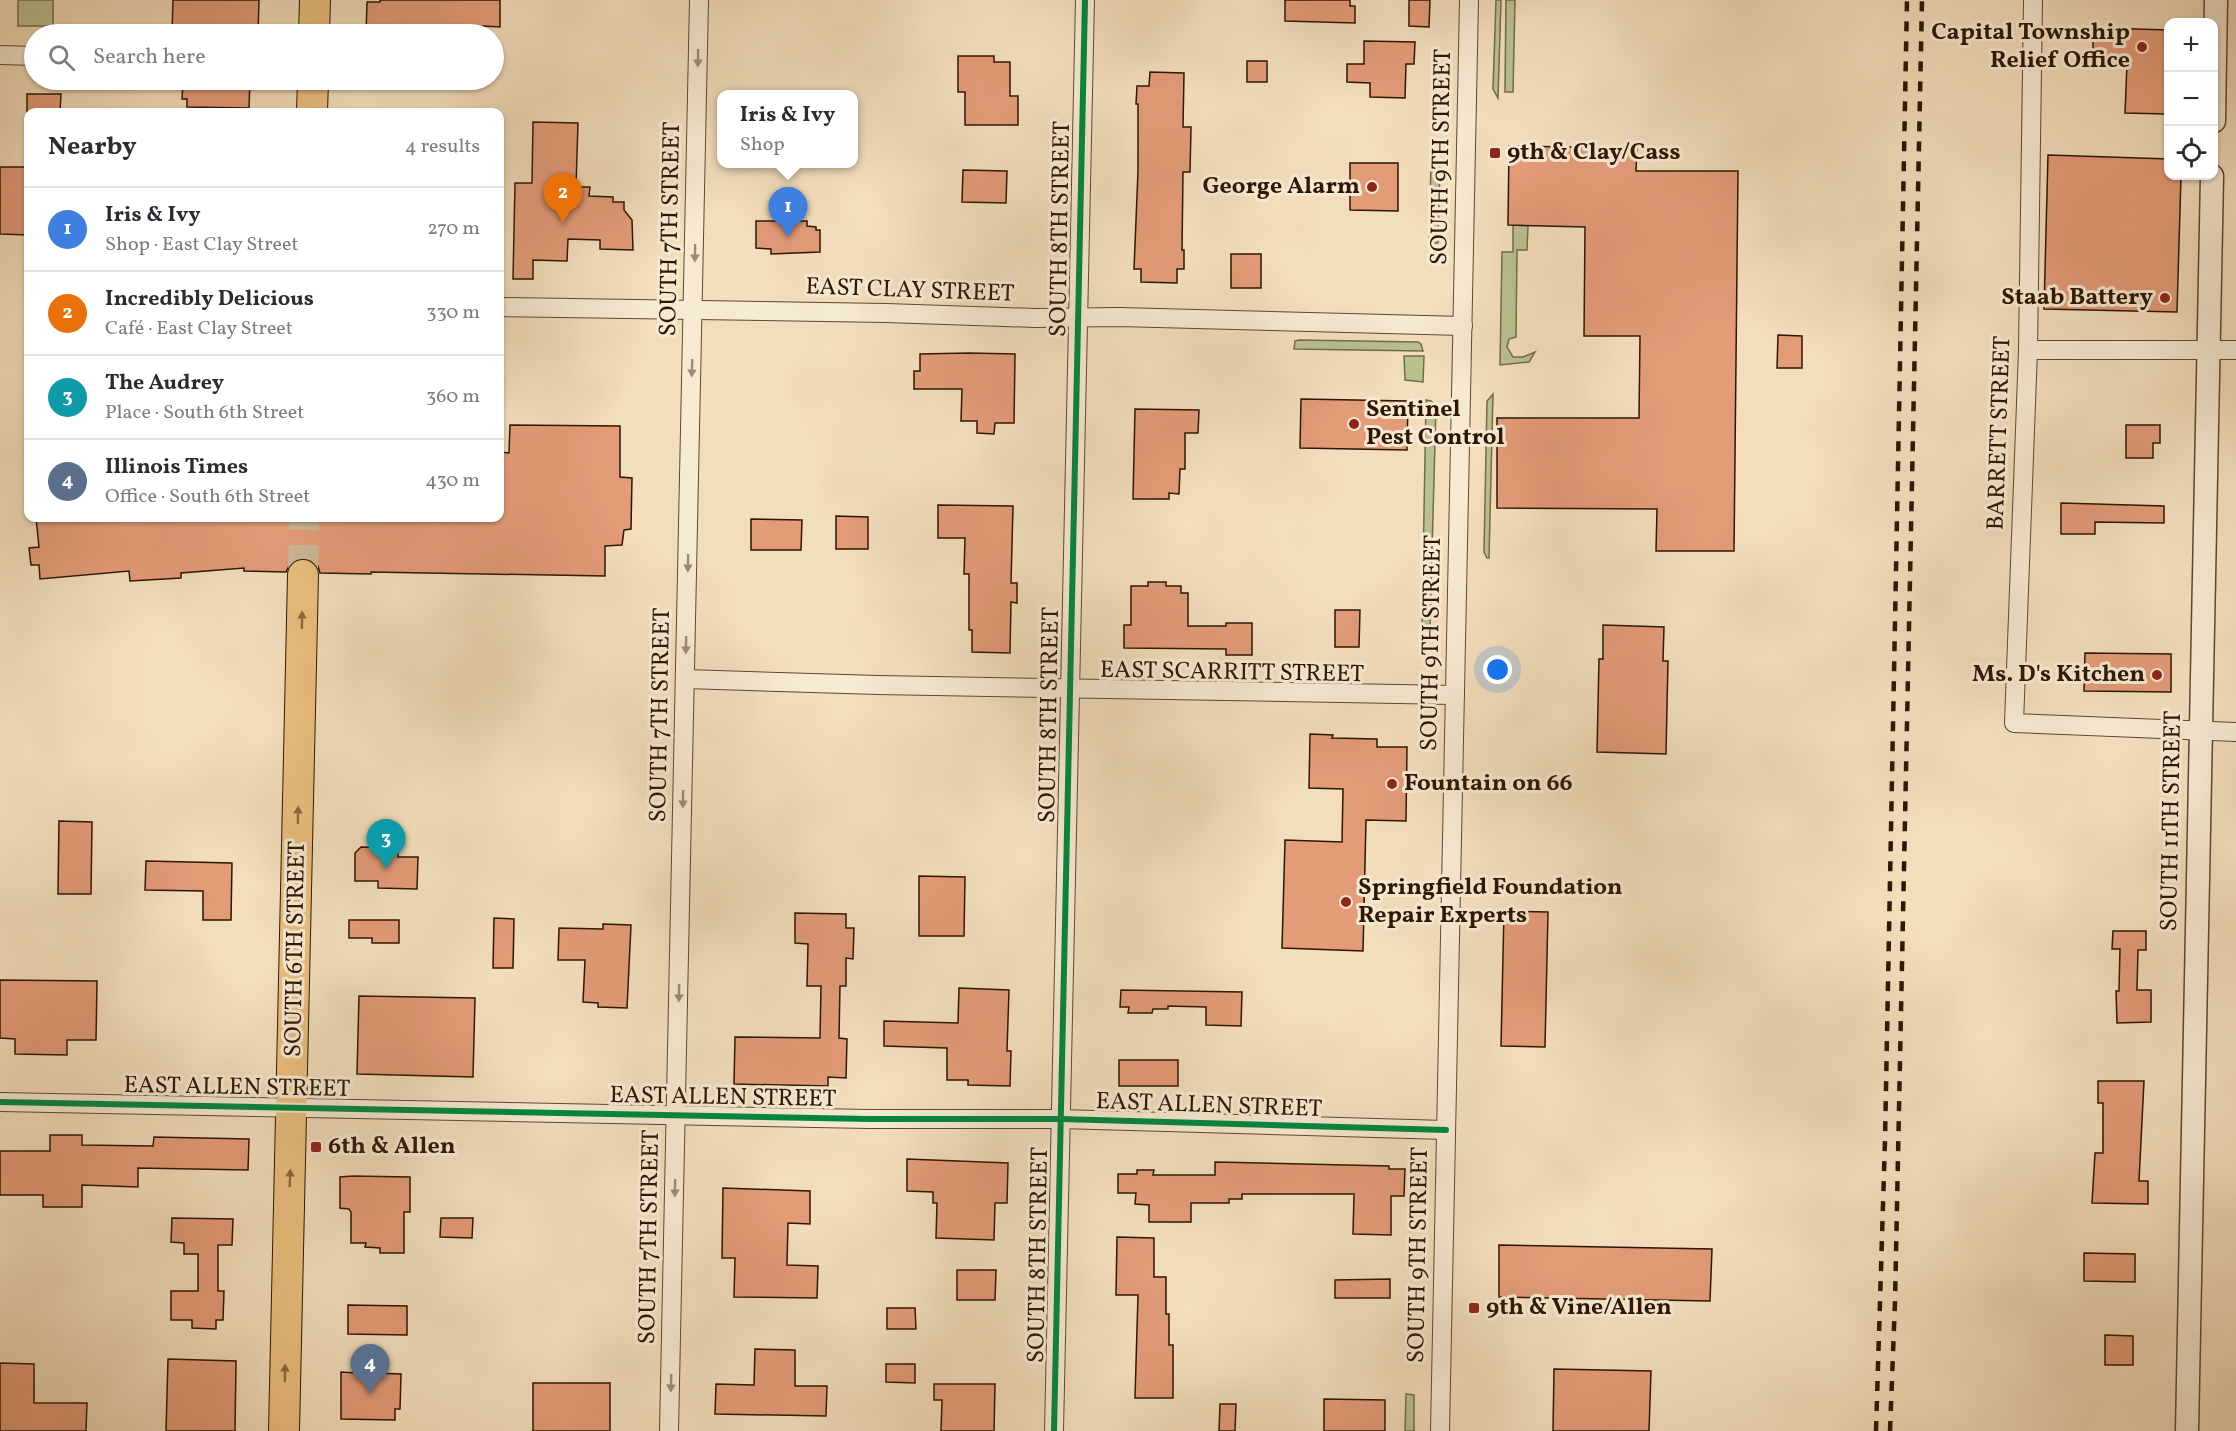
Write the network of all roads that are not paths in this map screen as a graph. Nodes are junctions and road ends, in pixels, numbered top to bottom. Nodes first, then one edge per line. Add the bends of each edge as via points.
1 (315, 0) edge
2 (699, 0) edge
3 (1084, 0) edge
4 (1469, 0) edge
5 (2033, 0) edge
6 (2216, 0) edge
7 (314, 24) edge
8 (0, 55) edge
9 (24, 56) edge
10 (2215, 72) edge
11 (313, 90) edge
12 (312, 108) edge
13 (2212, 180) edge
14 (504, 307) edge
15 (694, 310) junction
16 (1077, 318) junction
17 (1463, 326) junction
18 (2028, 350) junction
19 (2209, 350) junction
20 (2236, 350) edge
21 (303, 575) tunnel mouth
22 (685, 680) junction
23 (1069, 688) junction
24 (1455, 695) junction
25 (2201, 731) junction
26 (2236, 732) edge
27 (0, 1102) edge
28 (292, 1108) junction
29 (677, 1115) junction
30 (1060, 1119) junction
31 (1446, 1131) junction
32 (284, 1431) edge
33 (669, 1431) edge
34 (1054, 1431) edge
35 (1440, 1431) edge
36 (2187, 1431) edge

1 - 7 main road
2 -> 15 street, SOUTH 7TH STREET
3 - 16 street, SOUTH 8TH STREET
4 - 17 street, SOUTH 9TH STREET
5 - 18 street, BARRETT STREET
6 - 10 street
8 - 9 street
11 - 12 main road
13 - 19 street, SOUTH 11TH STREET
14 - 15 street, EAST CLAY STREET
15 - 16 street, EAST CLAY STREET
15 -> 22 street, SOUTH 7TH STREET
16 - 17 street, EAST CLAY STREET
16 - 23 street, SOUTH 8TH STREET
17 - 24 street, SOUTH 9TH STREET
18 - 19 street
18 - 25 street, BARRETT STREET via 2014,723
19 - 20 street
19 - 25 street, SOUTH 11TH STREET
28 -> 21 main road, SOUTH 6TH STREET
22 - 23 street, EAST SCARRITT STREET
22 -> 29 street, SOUTH 7TH STREET
23 - 24 street, EAST SCARRITT STREET
23 - 30 street, SOUTH 8TH STREET
24 - 31 street, SOUTH 9TH STREET
25 - 26 street
25 - 36 street, SOUTH 11TH STREET
27 - 28 street, EAST ALLEN STREET
28 - 29 street, EAST ALLEN STREET
32 -> 28 main road, SOUTH 6TH STREET
29 - 30 street, EAST ALLEN STREET
29 -> 33 street, SOUTH 7TH STREET
30 - 31 street, EAST ALLEN STREET
30 - 34 street, SOUTH 8TH STREET
31 - 35 street, SOUTH 9TH STREET

